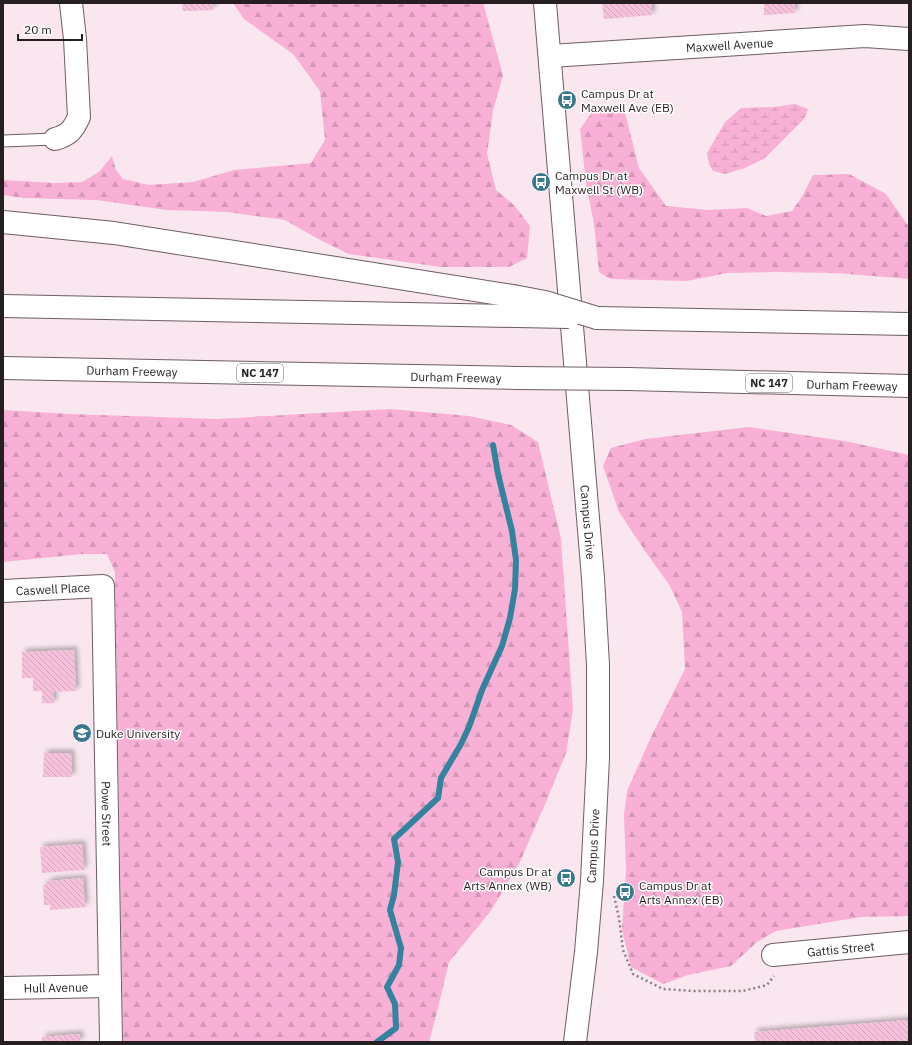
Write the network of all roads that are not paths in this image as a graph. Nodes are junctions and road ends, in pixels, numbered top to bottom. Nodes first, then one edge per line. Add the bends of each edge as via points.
1 (71, 3) edge
2 (545, 3) edge
3 (909, 39) edge
4 (550, 56) junction
5 (55, 139) joint
6 (3, 141) edge
7 (3, 222) edge
8 (3, 306) edge
9 (514, 306) junction
10 (909, 324) edge
11 (3, 368) edge
12 (909, 386) edge
13 (103, 586) joint
14 (3, 591) edge
15 (909, 942) edge
16 (773, 955) road end
17 (110, 986) junction
18 (3, 988) edge
19 (111, 1042) edge
20 (575, 1042) edge

1 - 5 main road via 79,117 74,128 65,136
2 - 4 main road, Campus Drive
3 - 4 main road, Maxwell Avenue via 865,36
4 - 20 main road, Campus Drive via 594,578 598,665 598,758 592,880
5 - 6 lane
7 - 9 main road via 114,232
8 - 9 main road
9 - 10 main road, bridge via 545,302 596,318
11 - 12 main road, Durham Freeway / NC 147, bridge
13 - 14 main road, Caswell Place
13 - 17 main road, Powe Street
15 - 16 main road, Gattis Street
17 - 18 main road, Hull Avenue
17 - 19 main road, Powe Street

